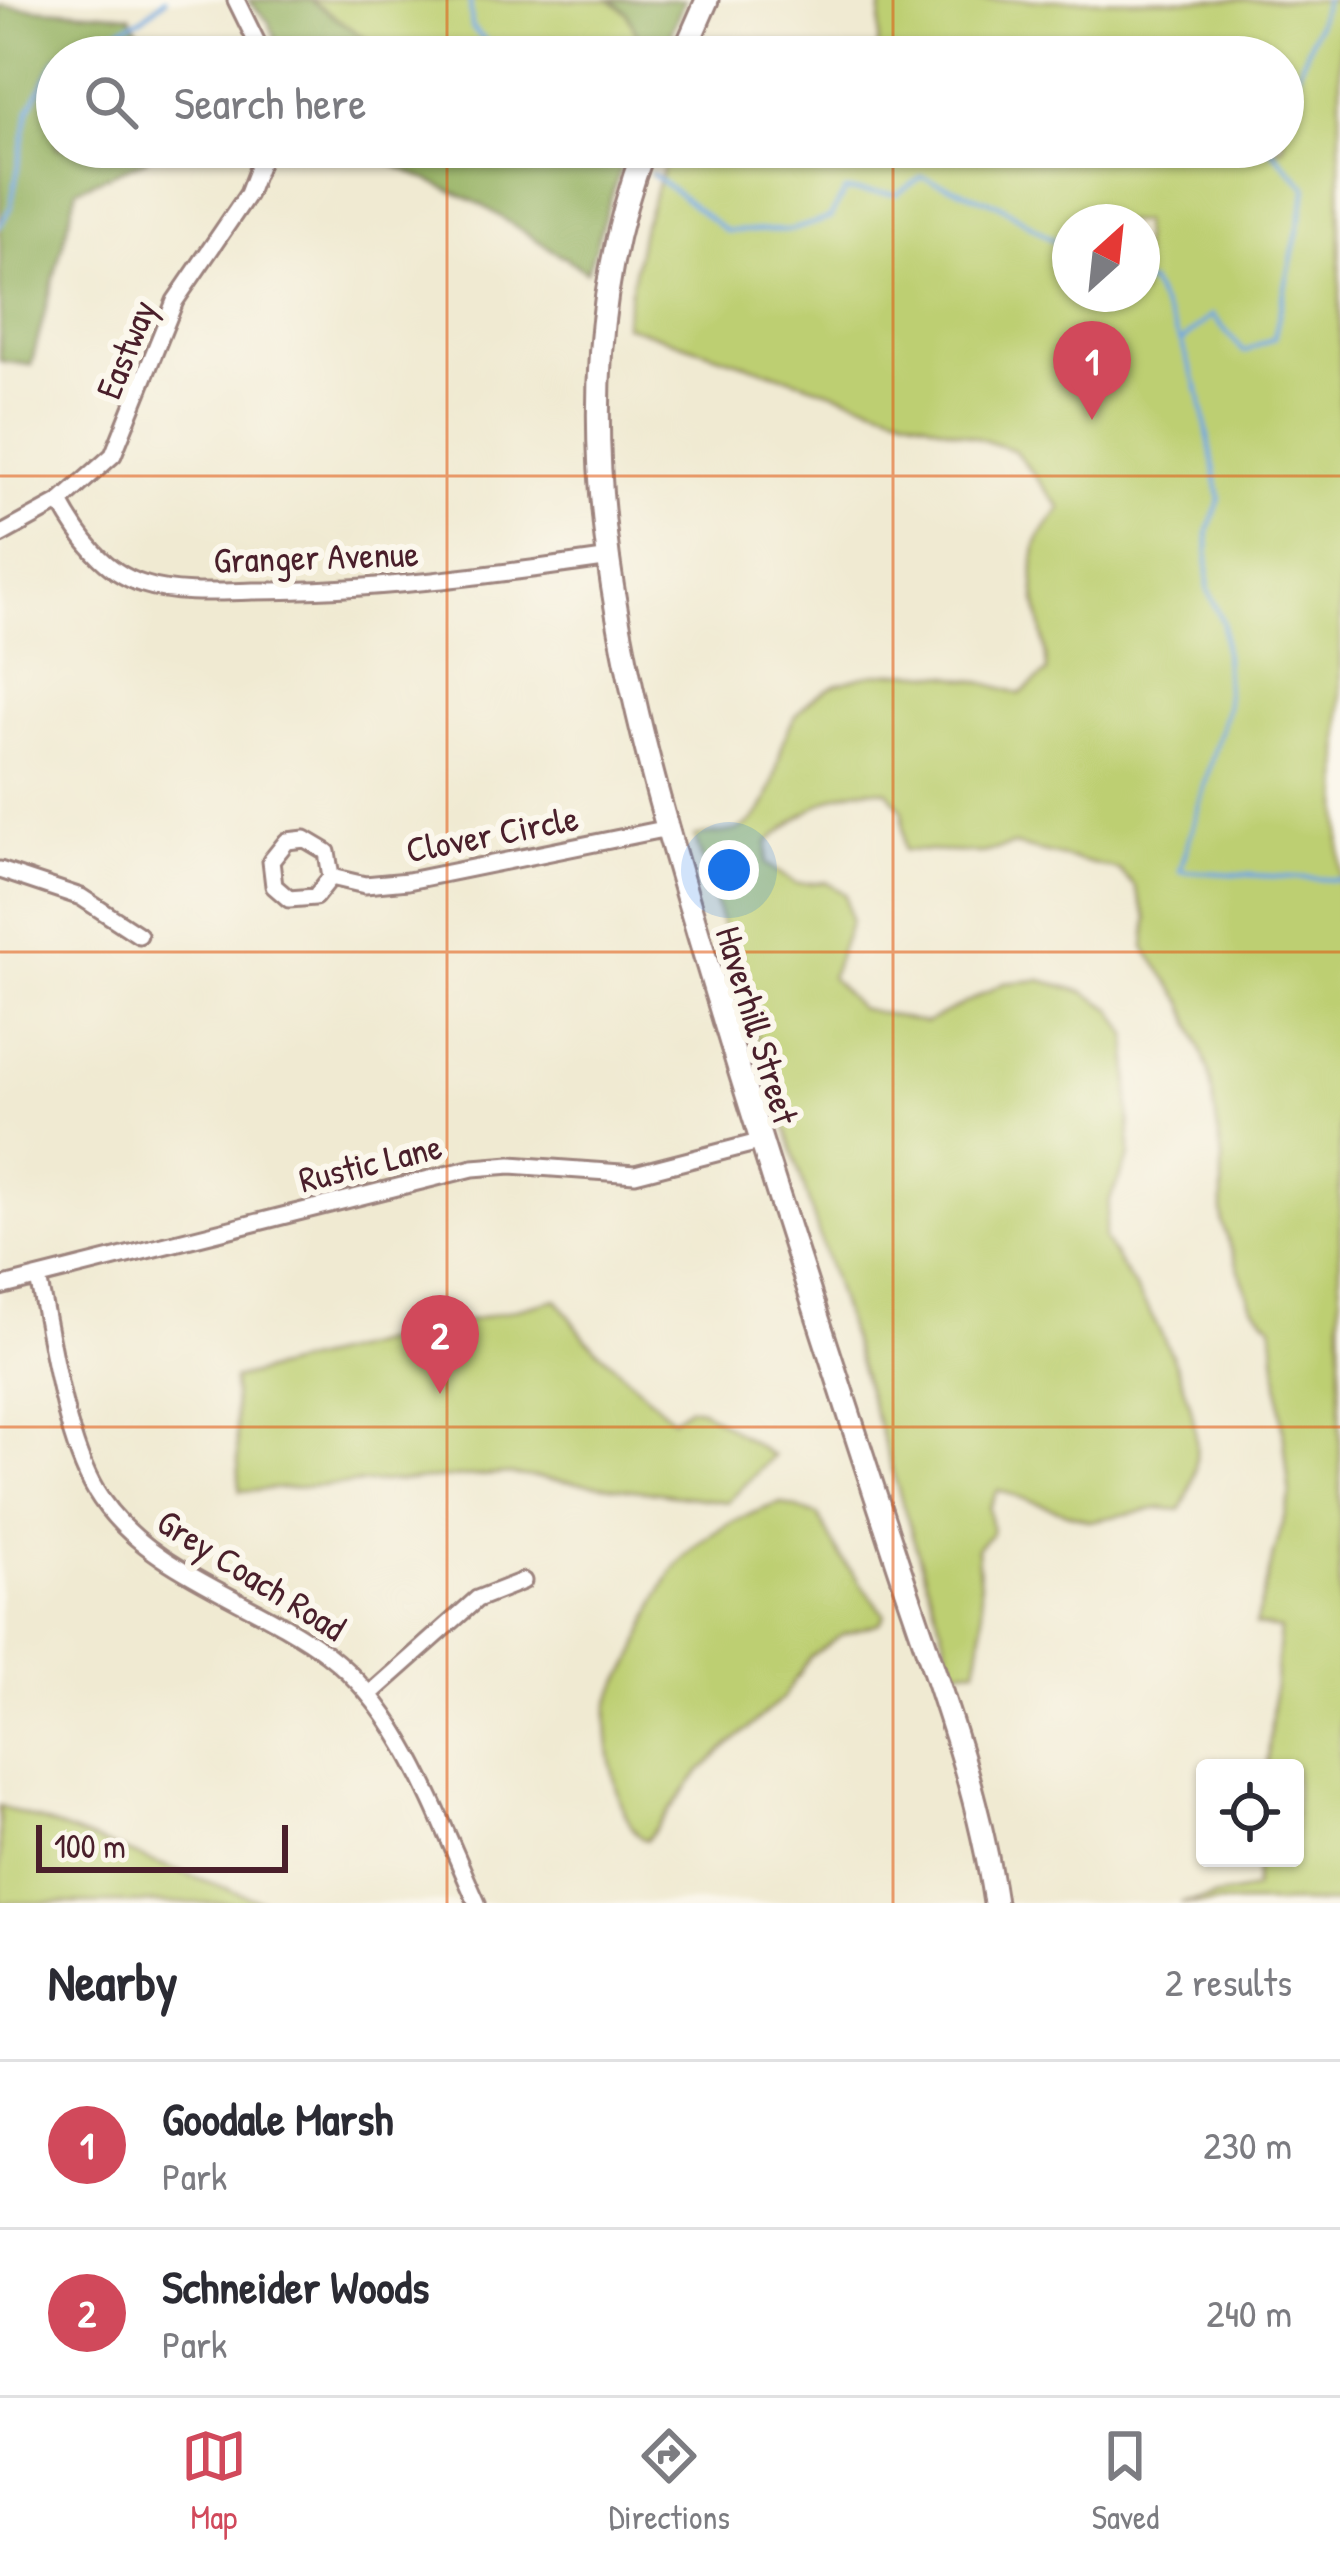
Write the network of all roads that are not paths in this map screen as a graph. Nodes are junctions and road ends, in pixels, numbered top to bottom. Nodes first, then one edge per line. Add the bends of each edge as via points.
1 (236, 0) edge
2 (707, 0) edge
3 (254, 36) edge
4 (691, 36) edge
5 (258, 168) edge
6 (638, 168) edge
7 (60, 502) junction
8 (0, 535) edge
9 (611, 559) junction
10 (664, 829) junction
11 (0, 870) edge
12 (331, 877) junction
13 (139, 935) dead end
14 (759, 1142) junction
15 (38, 1279) junction
16 (0, 1287) edge
17 (523, 1581) dead end
18 (370, 1694) junction
19 (477, 1903) edge
20 (995, 1903) edge

1 - 3 street
2 - 4 street
5 - 7 street, Eastway via 175,301 120,443
6 - 9 street, Haverhill Street via 622,207 600,327
7 - 8 street, Eastway
7 - 9 street, Granger Avenue via 82,538 118,572 188,591 385,587
9 - 10 street, Haverhill Street
10 - 12 street, Clover Circle via 408,881 365,885
10 - 14 street, Haverhill Street
11 - 13 street via 81,897
12 - 12 street, Clover Circle via 315,897 290,899 274,886 271,861 281,845 305,839 326,852
14 - 15 street, Rustic Lane via 635,1174 511,1165 452,1172
14 - 20 street, Haverhill Street via 972,1789
15 - 16 street, Rustic Lane
15 - 18 street, Grey Coach Road via 79,1449 114,1516 154,1550 325,1652
17 - 18 street via 476,1599
18 - 19 street, Grey Coach Road

